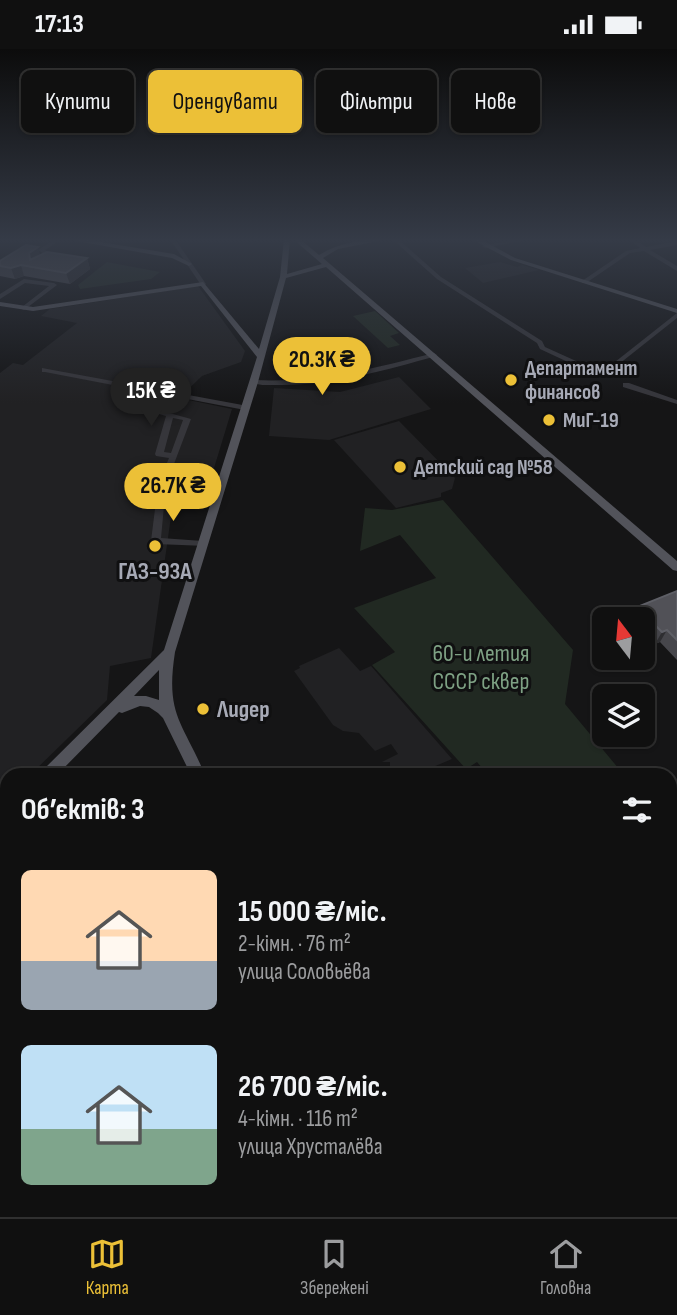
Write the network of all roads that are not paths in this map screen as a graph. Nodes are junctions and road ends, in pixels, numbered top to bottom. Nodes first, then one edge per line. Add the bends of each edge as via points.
1 (43, 294) edge
2 (125, 294) edge
3 (208, 294) edge
4 (278, 294) edge
5 (362, 294) edge
6 (463, 294) edge
7 (619, 294) edge
8 (0, 304) edge
9 (24, 308) junction
10 (677, 313) edge
11 (242, 335) junction
12 (267, 335) junction
13 (434, 355) junction
14 (260, 356) junction
15 (617, 363) dead end
16 (45, 370) dead end
17 (603, 375) dead end
18 (254, 382) junction
19 (626, 385) dead end
20 (174, 396) junction
21 (677, 402) edge
22 (245, 408) junction
23 (170, 415) junction
24 (174, 456) junction
25 (204, 544) junction
26 (677, 567) edge
27 (169, 652) junction
28 (162, 683) junction
29 (129, 696) junction
30 (167, 714) junction
31 (110, 715) junction
32 (55, 768) edge
33 (194, 768) edge

1 - 9 street
2 - 9 main road
3 - 11 main road
4 - 12 main road
5 - 13 main road
6 - 17 street via 540,342 542,348
7 - 10 main road
8 - 9 main road
10 - 15 street
11 - 12 main road
11 - 14 main road
12 - 14 main road
13 - 18 street via 326,382
13 - 26 main road
14 - 18 main road
16 - 20 street
18 - 22 main road
19 - 21 street
20 - 22 street
20 - 23 street via 156,412
22 - 25 main road
23 - 24 street via 159,454
23 - 24 street via 187,419
24 - 25 street via 162,485 156,541
25 - 27 main road
27 - 28 main road
27 - 29 main road
28 - 29 main road
28 - 30 main road
29 - 31 main road
30 - 31 main road via 156,703 142,700 129,702
30 - 33 main road
31 - 32 main road

